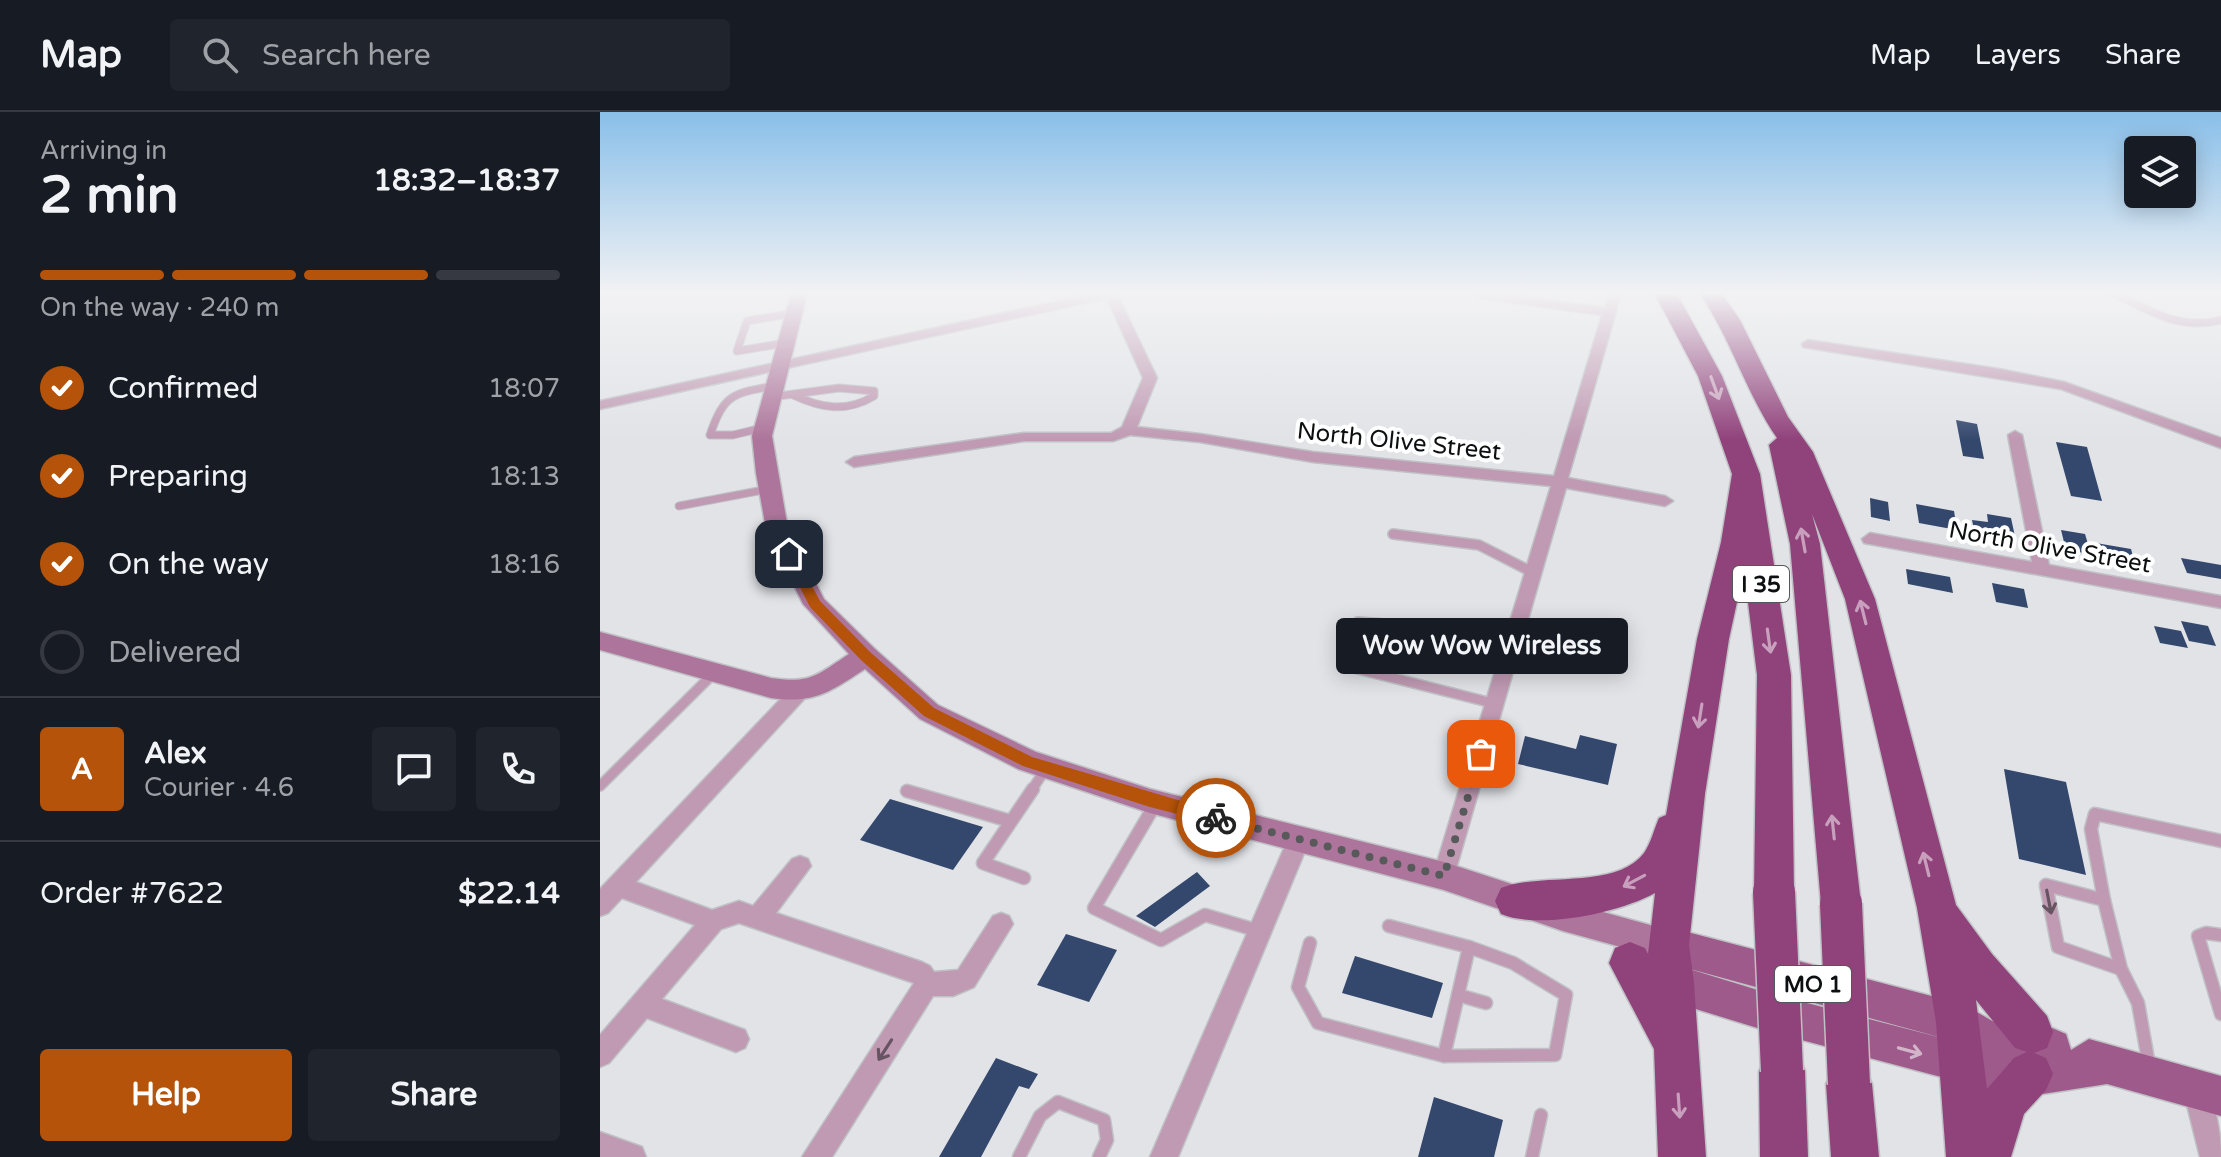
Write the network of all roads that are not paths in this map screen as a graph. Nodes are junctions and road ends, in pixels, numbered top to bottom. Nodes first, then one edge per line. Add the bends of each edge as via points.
1 (740, 343) edge
2 (785, 343) joint
3 (882, 343) edge
4 (1133, 343) edge
5 (1602, 343) edge
6 (1692, 343) edge
7 (1740, 343) edge
8 (1808, 344) dead end
9 (779, 365) junction
10 (780, 393) junction
11 (600, 405) edge
12 (1776, 418) junction
13 (765, 427) junction
14 (1128, 430) junction
15 (2015, 435) dead end
16 (2221, 443) edge
17 (854, 462) dead end
18 (1746, 474) junction
19 (1561, 482) junction
20 (769, 489) junction
21 (1665, 501) dead end
22 (679, 506) dead end
23 (1393, 534) dead end
24 (1870, 539) dead end
25 (2042, 570) junction
26 (1534, 573) junction
27 (2221, 602) edge
28 (1517, 630) junction
29 (600, 641) edge
30 (866, 656) junction
31 (714, 673) junction
32 (799, 692) junction
33 (1496, 704) junction
34 (1047, 767) junction
35 (600, 786) edge
36 (907, 791) dead end
37 (1687, 794) junction
38 (1157, 802) junction
39 (1010, 821) junction
40 (1299, 839) junction
41 (2221, 841) edge
42 (800, 866) dead end
43 (1444, 876) junction
44 (1024, 878) dead end
45 (618, 886) junction
46 (2104, 900) junction
47 (1515, 901) junction
48 (600, 905) edge
49 (1937, 908) junction
50 (758, 918) junction
51 (1572, 918) junction
52 (713, 921) junction
53 (1001, 924) dead end
54 (1389, 926) dead end
55 (1259, 931) junction
56 (2221, 935) edge
57 (1310, 943) dead end
58 (1469, 947) junction
59 (1657, 963) junction
60 (2121, 969) junction
61 (927, 984) junction
62 (1458, 995) junction
63 (1486, 1003) dead end
64 (642, 1004) junction
65 (2221, 1014) edge
66 (736, 1039) dead end
67 (1960, 1043) junction
68 (2037, 1051) junction
69 (600, 1054) edge
70 (1444, 1056) junction
71 (2151, 1077) junction
72 (2209, 1092) edge
73 (1541, 1115) dead end
74 (600, 1145) edge
75 (632, 1157) edge
76 (816, 1157) edge
77 (1019, 1157) edge
78 (1099, 1157) edge
79 (1164, 1157) edge
80 (1532, 1157) edge
81 (1682, 1157) edge
82 (1784, 1157) edge
83 (1855, 1157) edge
84 (1970, 1157) edge
85 (1987, 1157) edge
86 (2214, 1157) edge

1 - 2 lane via 737,351
2 - 9 main road, MO 1
3 - 9 street
4 - 14 street via 1150,378
5 - 19 street
6 -> 18 highway, I 35
7 - 12 highway, I 35
8 - 16 street via 2036,379 2093,394
9 - 10 main road, MO 1
9 - 11 street
10 - 10 lane via 861,388 874,391 874,396 841,410
10 - 13 main road, MO 1
10 - 13 lane via 728,396 710,435
49 -> 12 highway via 1860,599 1818,490
83 -> 12 highway, I 35, bridge via 1841,904 1805,544
13 - 20 main road, MO 1
14 - 17 street, North Olive Street via 1113,437 1010,439
14 - 19 street, North Olive Street via 1313,457
15 - 25 street
18 -> 37 highway
18 -> 82 highway, I 35, bridge via 1774,675 1774,892
19 - 21 street, North Olive Street
19 - 26 street
20 - 22 lane
20 - 30 main road, MO 1 via 777,529 815,604
23 - 26 lane via 1479,545
24 - 25 street, North Olive Street
25 - 27 street, North Olive Street
26 - 28 street
28 - 33 street
28 - 33 lane via 1358,622 1342,665
29 - 31 main road
30 - 32 main road
30 - 34 main road, MO 1 via 929,712
31 - 32 main road
31 - 35 lane
32 - 45 street
33 - 43 street
34 - 38 main road, MO 1
34 - 39 lane
36 - 39 lane
37 -> 47 highway via 1656,868 1626,886 1586,897
37 - 59 highway
38 - 40 main road, MO 1
38 - 55 lane via 1094,908 1161,940 1205,915
39 - 44 lane via 983,863
40 - 43 main road, MO 1
40 - 55 street
41 - 46 lane via 2095,814 2091,829
42 - 50 street
43 - 47 main road, MO 1
45 - 48 street
45 - 52 street
46 - 60 lane
46 -> 60 lane via 2046,885 2058,947
47 - 51 main road, MO 1
49 - 67 highway
49 - 68 highway
50 - 52 street via 739,912
50 - 61 street via 922,974
51 - 59 main road, MO 1
51 - 59 main road, MO 1
52 - 64 street
53 - 61 street via 966,979
54 - 58 lane
55 - 79 street
56 - 65 lane via 2198,936
57 - 70 lane via 1298,987 1318,1023
58 - 62 lane
58 - 70 lane via 1513,963 1566,995 1556,1023 1555,1055
59 - 67 main road, MO 1 via 1764,1011
59 -> 81 highway via 1675,1043
60 - 71 lane via 2138,1003
61 -> 76 street
62 - 63 lane
62 - 70 lane
64 - 66 street
64 - 69 street
67 - 68 main road, MO 1 via 1998,1072
67 - 84 highway
68 - 71 main road, MO 1
68 - 85 highway via 2005,1101
71 - 72 main road, MO 1
72 - 86 street
73 - 80 lane
74 - 75 street
77 - 78 lane via 1040,1116 1058,1102 1104,1120 1107,1140

